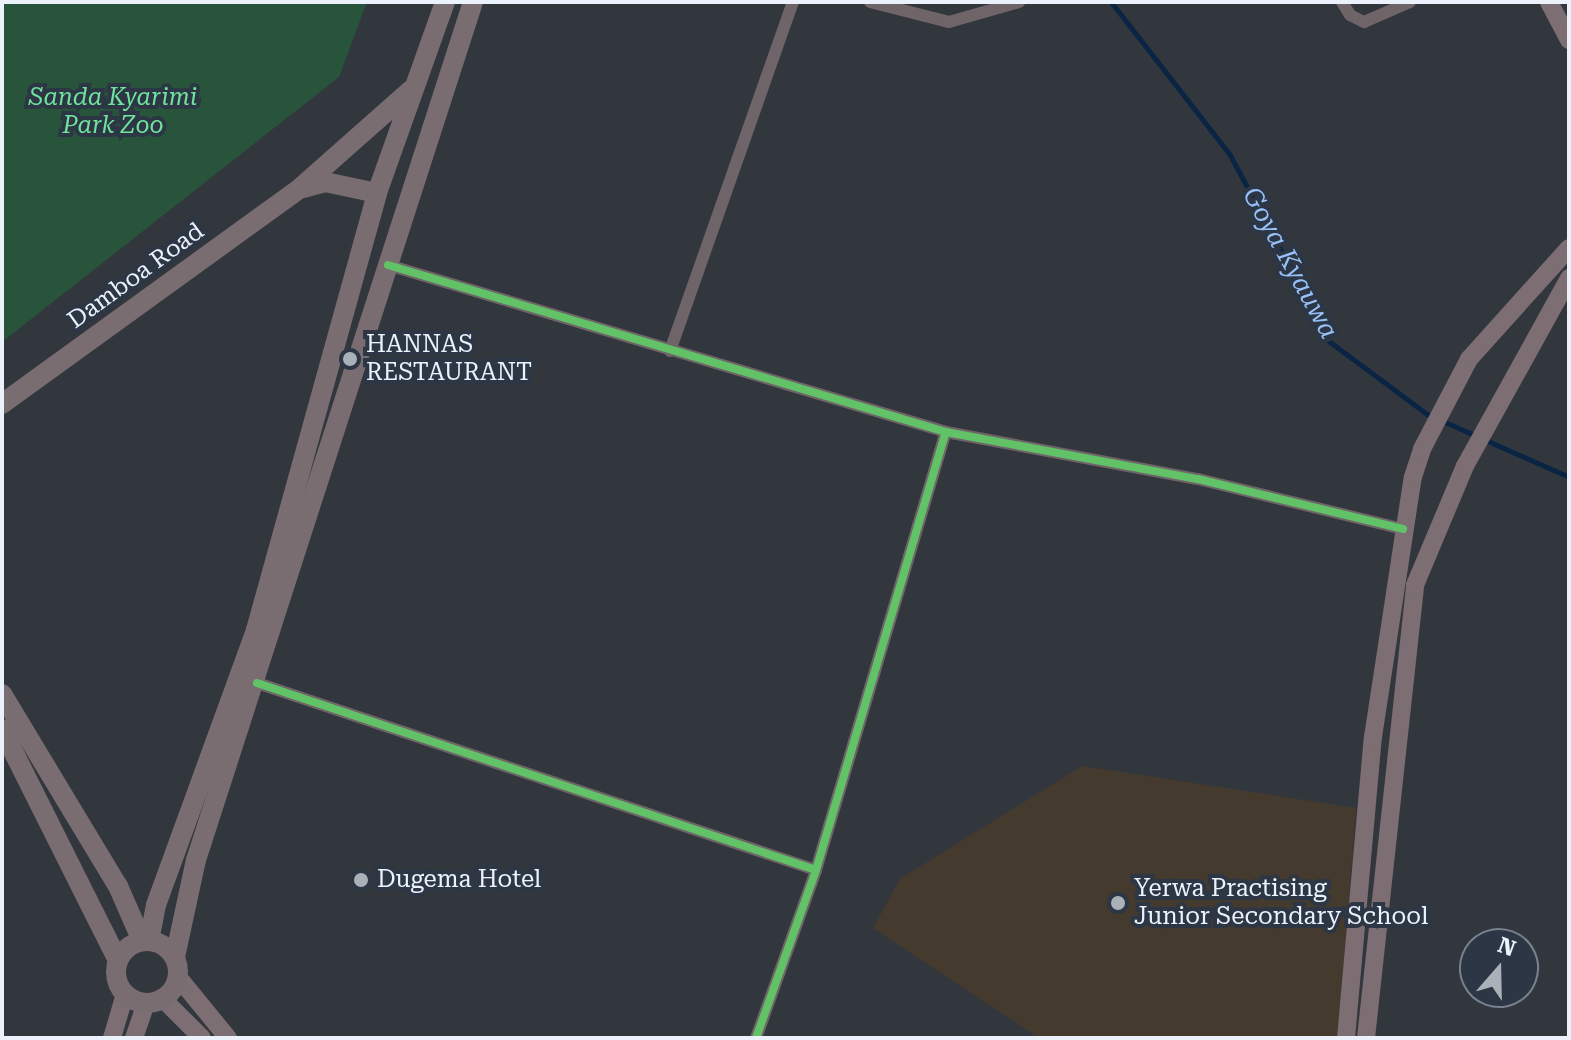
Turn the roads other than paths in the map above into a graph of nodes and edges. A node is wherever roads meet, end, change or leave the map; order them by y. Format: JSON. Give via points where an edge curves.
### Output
{"nodes":[{"id":1,"x":445,"y":2,"type":"edge"},
{"id":2,"x":473,"y":2,"type":"edge"},
{"id":3,"x":793,"y":2,"type":"edge"},
{"id":4,"x":870,"y":2,"type":"edge"},
{"id":5,"x":1019,"y":2,"type":"edge"},
{"id":6,"x":1342,"y":2,"type":"edge"},
{"id":7,"x":1410,"y":2,"type":"edge"},
{"id":8,"x":1549,"y":2,"type":"edge"},
{"id":9,"x":1569,"y":40,"type":"edge"},
{"id":10,"x":412,"y":89,"type":"junction"},
{"id":11,"x":299,"y":189,"type":"junction"},
{"id":12,"x":377,"y":193,"type":"junction"},
{"id":13,"x":1569,"y":248,"type":"edge"},
{"id":14,"x":388,"y":265,"type":"junction"},
{"id":15,"x":1569,"y":278,"type":"edge"},
{"id":16,"x":670,"y":351,"type":"junction"},
{"id":17,"x":2,"y":404,"type":"edge"},
{"id":18,"x":946,"y":432,"type":"junction"},
{"id":19,"x":1403,"y":529,"type":"junction"},
{"id":20,"x":257,"y":683,"type":"junction"},
{"id":21,"x":2,"y":694,"type":"edge"},
{"id":22,"x":2,"y":729,"type":"edge"},
{"id":23,"x":816,"y":870,"type":"junction"},
{"id":24,"x":164,"y":882,"type":"junction"},
{"id":25,"x":118,"y":886,"type":"junction"},
{"id":26,"x":146,"y":941,"type":"junction"},
{"id":27,"x":118,"y":961,"type":"junction"},
{"id":28,"x":177,"y":967,"type":"junction"},
{"id":29,"x":125,"y":994,"type":"junction"},
{"id":30,"x":155,"y":1001,"type":"junction"},
{"id":31,"x":112,"y":1038,"type":"edge"},
{"id":32,"x":134,"y":1038,"type":"edge"},
{"id":33,"x":202,"y":1038,"type":"edge"},
{"id":34,"x":228,"y":1038,"type":"edge"},
{"id":35,"x":756,"y":1038,"type":"edge"},
{"id":36,"x":1346,"y":1038,"type":"edge"},
{"id":37,"x":1366,"y":1038,"type":"edge"}],
"edges":[{"from":1,"to":10,"type":"main road"},
{"from":2,"to":14,"type":"main road"},
{"from":3,"to":16,"type":"street"},
{"from":4,"to":5,"type":"street","via":[[949,22]]},
{"from":6,"to":7,"type":"street","via":[[1350,15],[1364,22]]},
{"from":8,"to":9,"type":"main road"},
{"from":10,"to":11,"type":"main road","name":"Damboa Road"},
{"from":10,"to":12,"type":"main road"},
{"from":11,"to":12,"type":"main road","name":"Damboa Road","via":[[325,182]]},
{"from":11,"to":17,"type":"main road","name":"Damboa Road"},
{"from":12,"to":24,"type":"main road","via":[[256,630]]},
{"from":13,"to":19,"type":"main road","via":[[1469,359],[1422,449]]},
{"from":14,"to":16,"type":"street"},
{"from":14,"to":20,"type":"main road"},
{"from":15,"to":37,"type":"main road","via":[[1465,466],[1415,585]]},
{"from":16,"to":18,"type":"street"},
{"from":18,"to":19,"type":"street","via":[[1198,479]]},
{"from":18,"to":23,"type":"street"},
{"from":19,"to":36,"type":"main road","via":[[1361,841]]},
{"from":20,"to":23,"type":"street"},
{"from":20,"to":28,"type":"main road","via":[[196,860]]},
{"from":21,"to":25,"type":"main road"},
{"from":22,"to":27,"type":"main road"},
{"from":23,"to":35,"type":"street"},
{"from":24,"to":25,"type":"main road","via":[[151,893],[135,894]]},
{"from":24,"to":26,"type":"main road"},
{"from":25,"to":26,"type":"main road"},
{"from":26,"to":27,"type":"main road"},
{"from":26,"to":28,"type":"main road"},
{"from":27,"to":29,"type":"main road","via":[[118,982]]},
{"from":28,"to":30,"type":"main road"},
{"from":28,"to":34,"type":"main road"},
{"from":29,"to":30,"type":"main road"},
{"from":29,"to":31,"type":"main road"},
{"from":30,"to":32,"type":"main road"},
{"from":30,"to":33,"type":"main road"}]}
